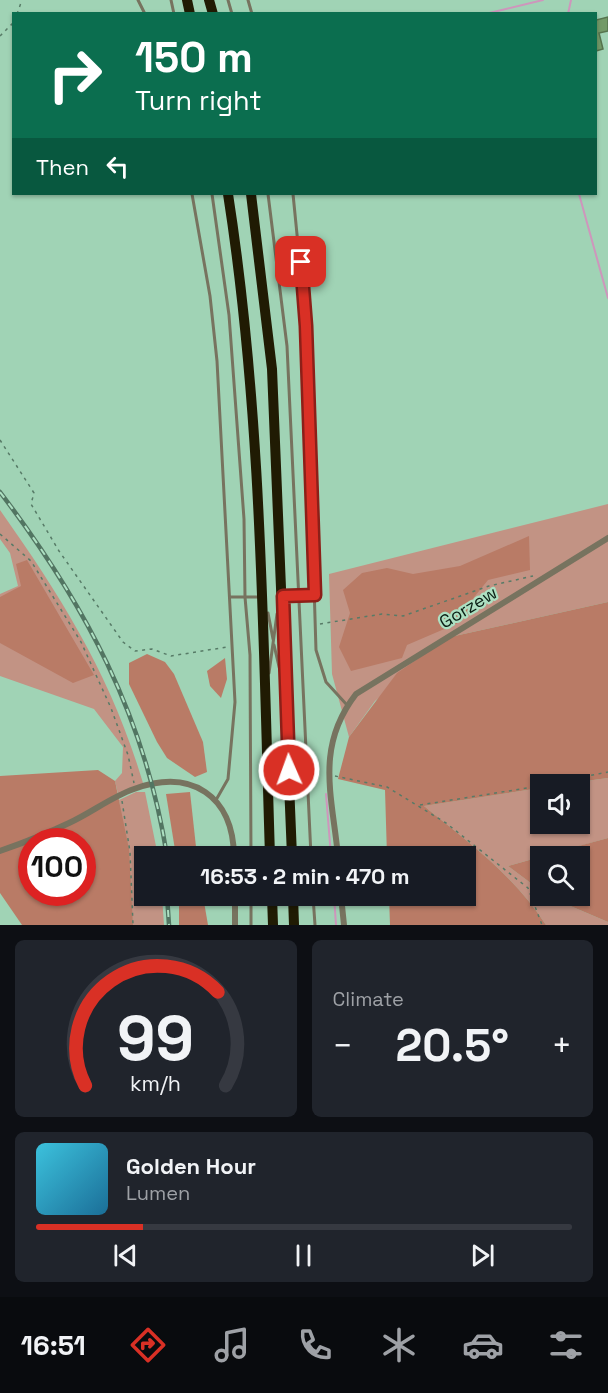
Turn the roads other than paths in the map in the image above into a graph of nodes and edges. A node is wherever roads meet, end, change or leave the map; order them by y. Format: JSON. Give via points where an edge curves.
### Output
{"nodes":[{"id":1,"x":192,"y":195,"type":"edge"},
{"id":2,"x":212,"y":195,"type":"edge"},
{"id":3,"x":228,"y":195,"type":"edge"},
{"id":4,"x":251,"y":195,"type":"edge"},
{"id":5,"x":268,"y":195,"type":"edge"},
{"id":6,"x":292,"y":195,"type":"edge"},
{"id":7,"x":608,"y":538,"type":"edge"},
{"id":8,"x":282,"y":577,"type":"junction"},
{"id":9,"x":260,"y":579,"type":"junction"},
{"id":10,"x":299,"y":595,"type":"junction"},
{"id":11,"x":315,"y":595,"type":"junction"},
{"id":12,"x":283,"y":596,"type":"junction"},
{"id":13,"x":230,"y":597,"type":"junction"},
{"id":14,"x":245,"y":597,"type":"junction"},
{"id":15,"x":261,"y":597,"type":"junction"},
{"id":16,"x":273,"y":641,"type":"junction"},
{"id":17,"x":286,"y":704,"type":"junction"},
{"id":18,"x":265,"y":705,"type":"junction"},
{"id":19,"x":347,"y":705,"type":"junction"},
{"id":20,"x":216,"y":800,"type":"junction"},
{"id":21,"x":233,"y":846,"type":"edge"},
{"id":22,"x":251,"y":846,"type":"edge"},
{"id":23,"x":270,"y":846,"type":"edge"},
{"id":24,"x":292,"y":846,"type":"edge"},
{"id":25,"x":311,"y":846,"type":"edge"},
{"id":26,"x":337,"y":846,"type":"edge"},
{"id":27,"x":0,"y":851,"type":"edge"},
{"id":28,"x":235,"y":906,"type":"edge"},
{"id":29,"x":251,"y":906,"type":"edge"},
{"id":30,"x":272,"y":906,"type":"edge"},
{"id":31,"x":293,"y":906,"type":"edge"},
{"id":32,"x":314,"y":906,"type":"edge"},
{"id":33,"x":342,"y":906,"type":"edge"},
{"id":34,"x":235,"y":925,"type":"edge"},
{"id":35,"x":252,"y":925,"type":"edge"},
{"id":36,"x":273,"y":925,"type":"edge"},
{"id":37,"x":294,"y":925,"type":"edge"},
{"id":38,"x":315,"y":925,"type":"edge"},
{"id":39,"x":344,"y":925,"type":"edge"}],
"edges":[{"from":1,"to":13,"type":"lane","via":[[217,361]]},
{"from":2,"to":14,"type":"lane","via":[[235,380]]},
{"from":3,"to":9,"type":"highway","via":[[249,366]]},
{"from":4,"to":8,"type":"highway","via":[[272,369]]},
{"from":5,"to":10,"type":"lane","via":[[287,346]]},
{"from":6,"to":11,"type":"lane","via":[[306,326]]},
{"from":7,"to":19,"type":"street","name":"Gorzew","via":[[362,688]]},
{"from":8,"to":12,"type":"highway"},
{"from":8,"to":16,"type":"lane"},
{"from":9,"to":15,"type":"highway"},
{"from":9,"to":16,"type":"lane"},
{"from":10,"to":11,"type":"lane"},
{"from":10,"to":12,"type":"lane"},
{"from":10,"to":25,"type":"lane"},
{"from":11,"to":19,"type":"lane","via":[[316,650],[322,674]]},
{"from":12,"to":17,"type":"highway"},
{"from":13,"to":14,"type":"lane"},
{"from":13,"to":20,"type":"lane","via":[[233,735],[228,779]]},
{"from":14,"to":15,"type":"lane"},
{"from":14,"to":22,"type":"lane","via":[[250,655]]},
{"from":15,"to":18,"type":"highway"},
{"from":16,"to":17,"type":"lane"},
{"from":16,"to":18,"type":"lane"},
{"from":17,"to":24,"type":"highway"},
{"from":18,"to":23,"type":"highway"},
{"from":19,"to":26,"type":"street","name":"Gorzew","via":[[329,747]]},
{"from":20,"to":21,"type":"street","via":[[231,824]]},
{"from":20,"to":27,"type":"street","via":[[193,786],[172,783],[135,788],[69,823]]},
{"from":28,"to":34,"type":"street"},
{"from":29,"to":35,"type":"lane"},
{"from":30,"to":36,"type":"highway"},
{"from":31,"to":37,"type":"highway"},
{"from":32,"to":38,"type":"lane"},
{"from":33,"to":39,"type":"street"}]}
